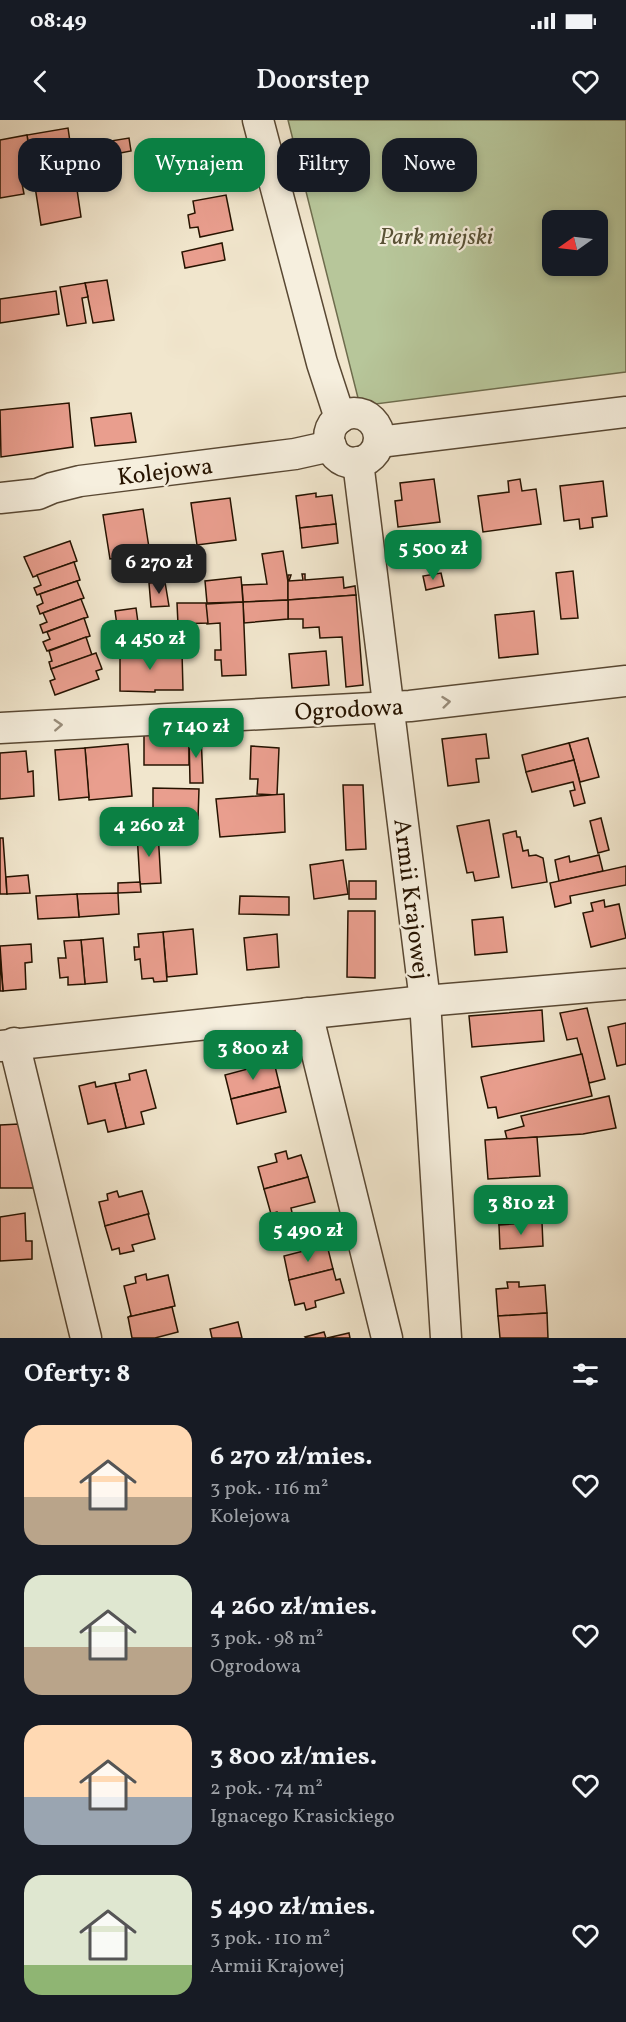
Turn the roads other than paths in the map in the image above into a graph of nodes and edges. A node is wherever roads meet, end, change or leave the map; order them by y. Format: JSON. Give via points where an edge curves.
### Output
{"nodes":[{"id":1,"x":258,"y":120,"type":"edge"},
{"id":2,"x":626,"y":412,"type":"edge"},
{"id":3,"x":340,"y":418,"type":"junction"},
{"id":4,"x":331,"y":446,"type":"junction"},
{"id":5,"x":368,"y":452,"type":"junction"},
{"id":6,"x":38,"y":494,"type":"junction"},
{"id":7,"x":0,"y":498,"type":"edge"},
{"id":8,"x":0,"y":515,"type":"edge"},
{"id":9,"x":626,"y":681,"type":"edge"},
{"id":10,"x":387,"y":707,"type":"junction"},
{"id":11,"x":0,"y":728,"type":"edge"},
{"id":12,"x":626,"y":984,"type":"edge"},
{"id":13,"x":425,"y":1001,"type":"junction"},
{"id":14,"x":307,"y":1013,"type":"junction"},
{"id":15,"x":7,"y":1045,"type":"edge"},
{"id":16,"x":86,"y":1338,"type":"edge"},
{"id":17,"x":387,"y":1338,"type":"edge"},
{"id":18,"x":446,"y":1338,"type":"edge"}],
"edges":[{"from":1,"to":3,"type":"street"},
{"from":2,"to":5,"type":"street"},
{"from":3,"to":4,"type":"street","via":[[331,430]]},
{"from":3,"to":5,"type":"street","via":[[347,414],[364,415],[376,426]]},
{"from":4,"to":5,"type":"street","via":[[342,459]]},
{"from":4,"to":6,"type":"street","name":"Kolejowa","via":[[80,481]]},
{"from":5,"to":10,"type":"street","name":"Armii Krajowej"},
{"from":6,"to":7,"type":"street","name":"Kolejowa"},
{"from":6,"to":8,"type":"street"},
{"from":10,"to":9,"type":"street","name":"Ogrodowa","one_way":true},
{"from":11,"to":10,"type":"street","name":"Ogrodowa","one_way":true},
{"from":10,"to":13,"type":"street","name":"Armii Krajowej"},
{"from":12,"to":13,"type":"street"},
{"from":13,"to":14,"type":"street"},
{"from":13,"to":18,"type":"street","name":"Armii Krajowej"},
{"from":14,"to":15,"type":"street"},
{"from":14,"to":17,"type":"street"},
{"from":15,"to":16,"type":"street"}]}
